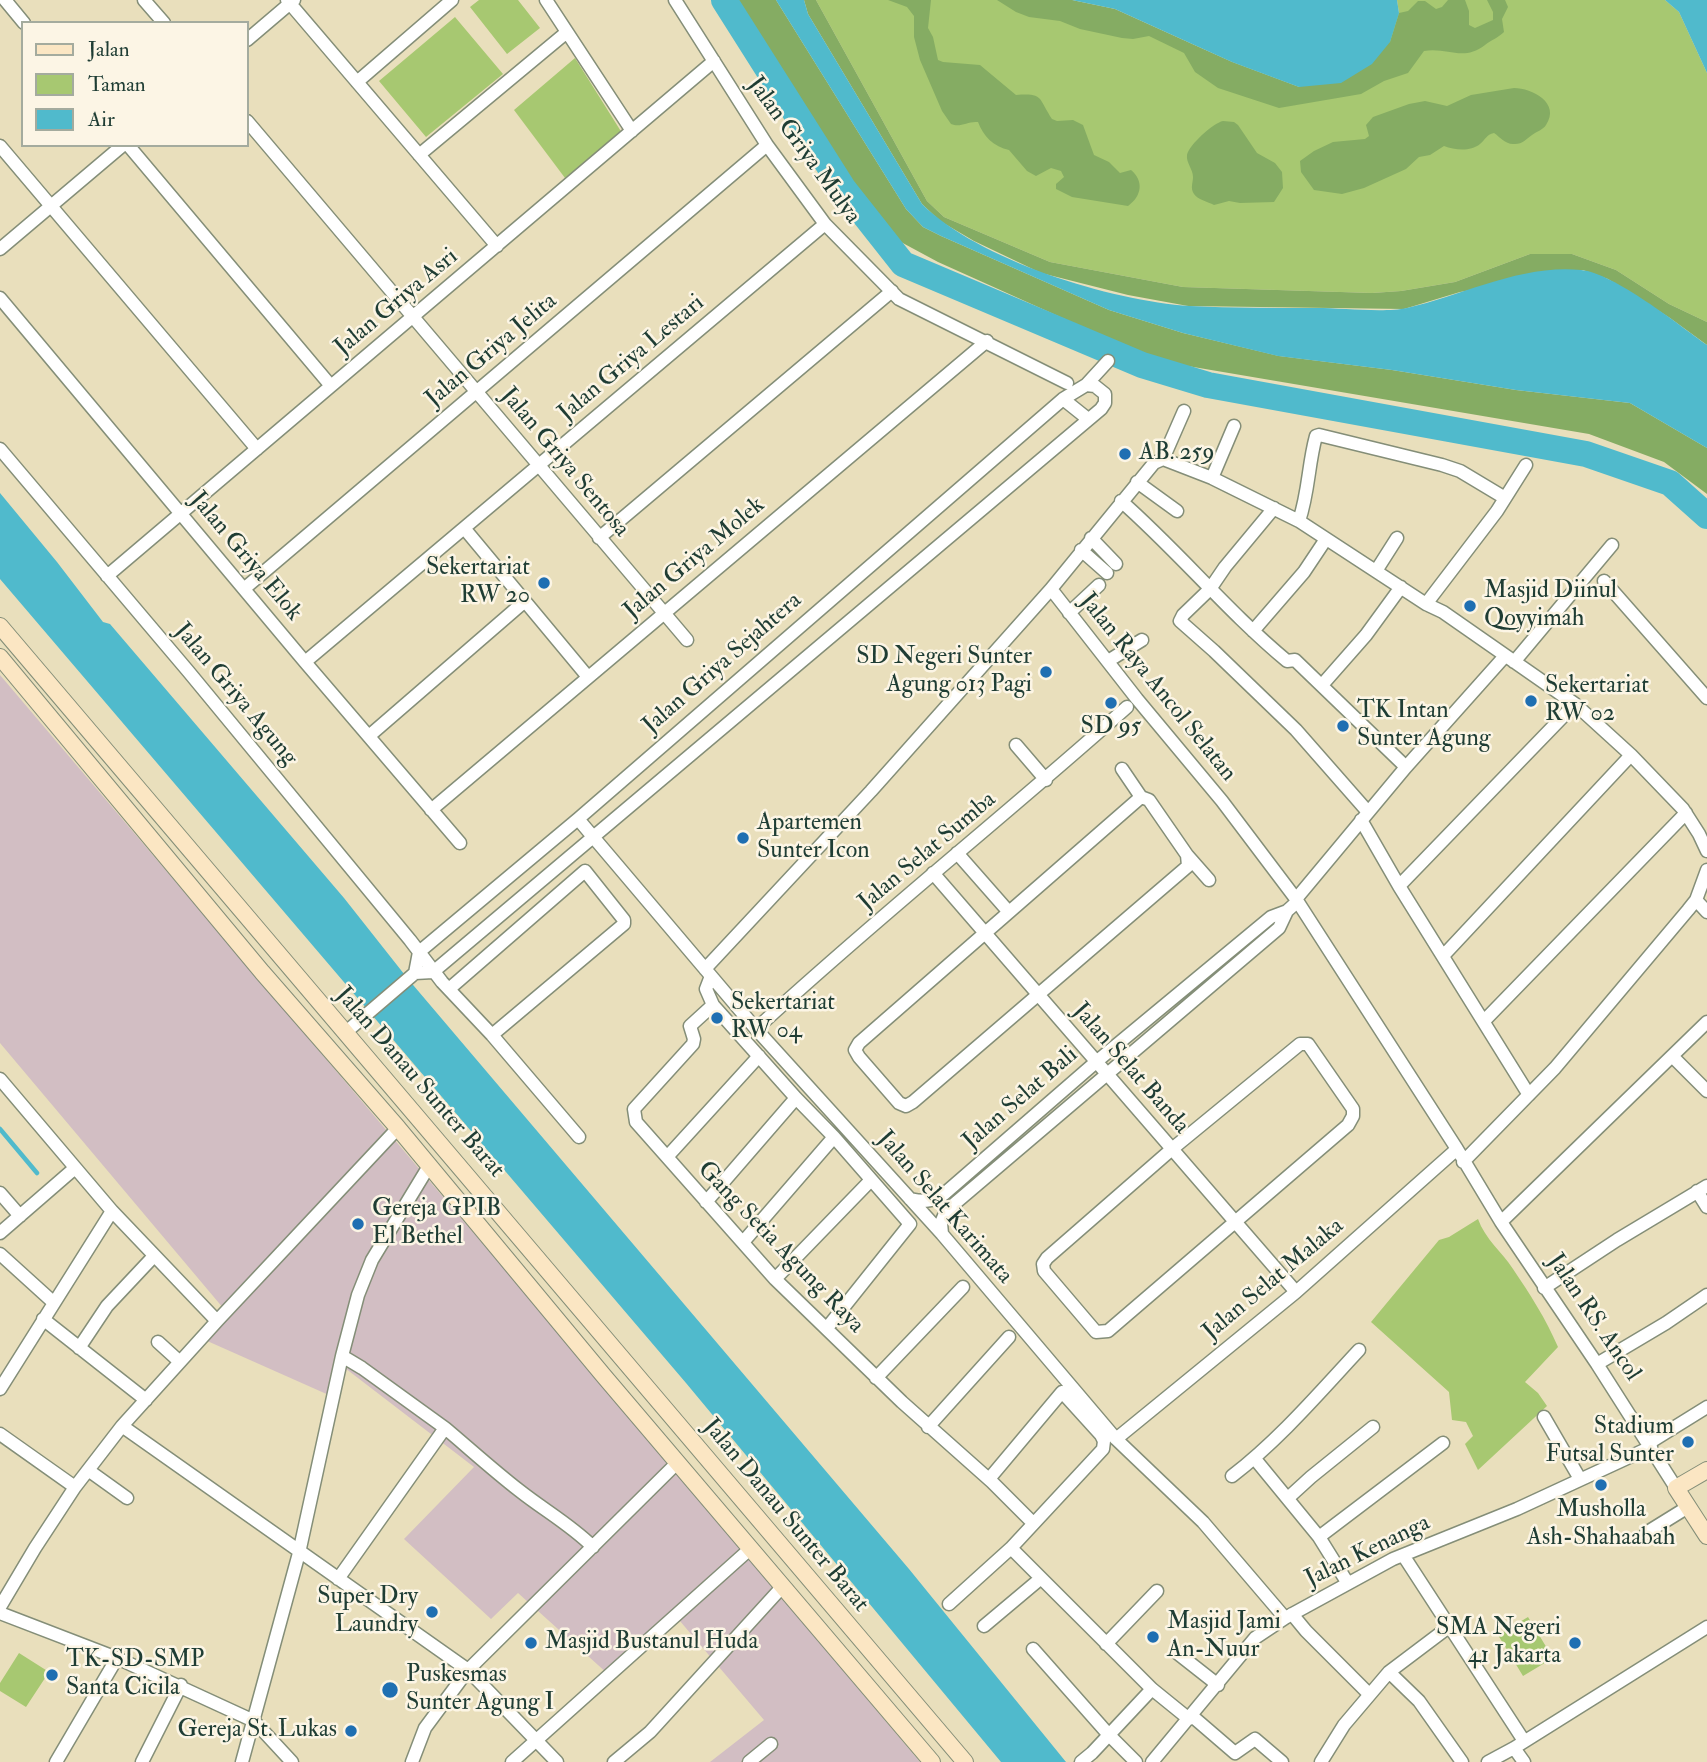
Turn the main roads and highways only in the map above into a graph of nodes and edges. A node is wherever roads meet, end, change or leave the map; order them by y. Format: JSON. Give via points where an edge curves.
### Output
{"nodes":[{"id":1,"x":0,"y":626,"type":"edge"},
{"id":2,"x":0,"y":657,"type":"edge"},
{"id":3,"x":119,"y":769,"type":"junction"},
{"id":4,"x":104,"y":782,"type":"junction"},
{"id":5,"x":622,"y":1359,"type":"junction"},
{"id":6,"x":603,"y":1375,"type":"junction"},
{"id":7,"x":1707,"y":1470,"type":"edge"},
{"id":8,"x":1707,"y":1536,"type":"edge"},
{"id":9,"x":932,"y":1762,"type":"edge"},
{"id":10,"x":964,"y":1762,"type":"edge"}],
"edges":[{"from":1,"to":3,"type":"main road","name":"Jalan Danau Sunter Barat"},
{"from":2,"to":4,"type":"main road","name":"Jalan Danau Sunter Barat"},
{"from":3,"to":4,"type":"main road"},
{"from":3,"to":5,"type":"main road","name":"Jalan Danau Sunter Barat"},
{"from":4,"to":6,"type":"main road","name":"Jalan Danau Sunter Barat"},
{"from":5,"to":6,"type":"main road"},
{"from":5,"to":10,"type":"main road","name":"Jalan Danau Sunter Barat"},
{"from":6,"to":9,"type":"main road","name":"Jalan Danau Sunter Barat"},
{"from":7,"to":8,"type":"main road","name":"Jalan RS. Ancol","via":[[1676,1488]]}]}
